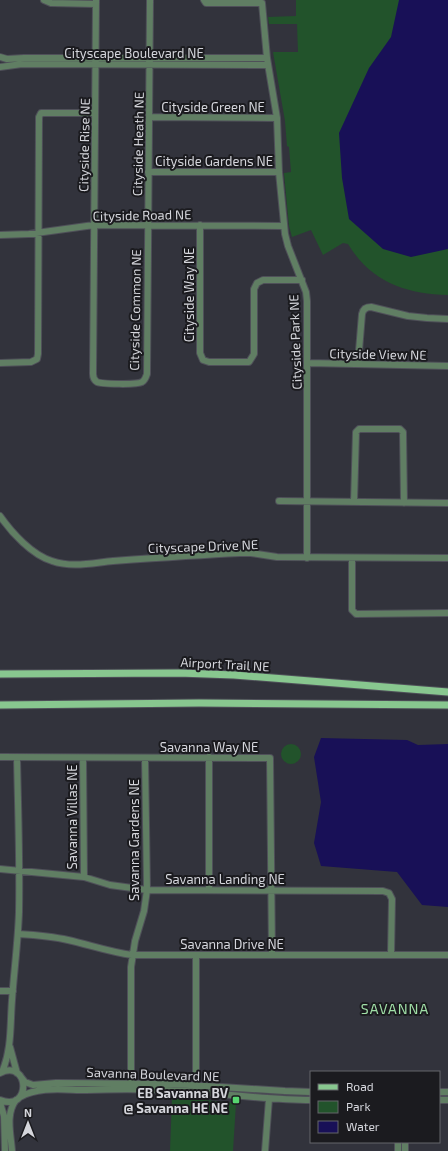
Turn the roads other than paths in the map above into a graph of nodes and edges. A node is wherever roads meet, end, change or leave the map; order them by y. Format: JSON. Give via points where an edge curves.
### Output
{"nodes":[{"id":1,"x":44,"y":0,"type":"edge"},
{"id":2,"x":150,"y":0,"type":"edge"},
{"id":3,"x":204,"y":0,"type":"edge"},
{"id":4,"x":96,"y":2,"type":"edge"},
{"id":5,"x":262,"y":2,"type":"edge"},
{"id":6,"x":0,"y":57,"type":"edge"},
{"id":7,"x":96,"y":57,"type":"junction"},
{"id":8,"x":150,"y":57,"type":"junction"},
{"id":9,"x":267,"y":58,"type":"junction"},
{"id":10,"x":96,"y":64,"type":"junction"},
{"id":11,"x":150,"y":64,"type":"junction"},
{"id":12,"x":268,"y":65,"type":"junction"},
{"id":13,"x":0,"y":67,"type":"edge"},
{"id":14,"x":95,"y":113,"type":"junction"},
{"id":15,"x":149,"y":118,"type":"junction"},
{"id":16,"x":277,"y":118,"type":"junction"},
{"id":17,"x":148,"y":172,"type":"junction"},
{"id":18,"x":280,"y":172,"type":"junction"},
{"id":19,"x":94,"y":225,"type":"junction"},
{"id":20,"x":147,"y":225,"type":"junction"},
{"id":21,"x":200,"y":225,"type":"junction"},
{"id":22,"x":284,"y":226,"type":"junction"},
{"id":23,"x":39,"y":233,"type":"junction"},
{"id":24,"x":0,"y":235,"type":"edge"},
{"id":25,"x":302,"y":280,"type":"junction"},
{"id":26,"x":448,"y":319,"type":"edge"},
{"id":27,"x":0,"y":363,"type":"edge"},
{"id":28,"x":308,"y":363,"type":"junction"},
{"id":29,"x":358,"y":363,"type":"junction"},
{"id":30,"x":448,"y":366,"type":"edge"},
{"id":31,"x":279,"y":501,"type":"dead end"},
{"id":32,"x":307,"y":502,"type":"junction"},
{"id":33,"x":354,"y":502,"type":"junction"},
{"id":34,"x":404,"y":503,"type":"junction"},
{"id":35,"x":448,"y":503,"type":"edge"},
{"id":36,"x":0,"y":516,"type":"edge"},
{"id":37,"x":307,"y":558,"type":"junction"},
{"id":38,"x":352,"y":558,"type":"junction"},
{"id":39,"x":448,"y":558,"type":"edge"},
{"id":40,"x":448,"y":613,"type":"edge"},
{"id":41,"x":0,"y":674,"type":"edge"},
{"id":42,"x":448,"y":692,"type":"edge"},
{"id":43,"x":0,"y":705,"type":"edge"},
{"id":44,"x":448,"y":705,"type":"edge"},
{"id":45,"x":0,"y":757,"type":"edge"},
{"id":46,"x":209,"y":757,"type":"junction"},
{"id":47,"x":17,"y":758,"type":"junction"},
{"id":48,"x":83,"y":758,"type":"junction"},
{"id":49,"x":145,"y":758,"type":"junction"},
{"id":50,"x":0,"y":869,"type":"edge"},
{"id":51,"x":19,"y":870,"type":"junction"},
{"id":52,"x":84,"y":877,"type":"junction"},
{"id":53,"x":146,"y":890,"type":"junction"},
{"id":54,"x":209,"y":890,"type":"junction"},
{"id":55,"x":271,"y":890,"type":"junction"},
{"id":56,"x":18,"y":934,"type":"junction"},
{"id":57,"x":132,"y":955,"type":"junction"},
{"id":58,"x":272,"y":955,"type":"junction"},
{"id":59,"x":391,"y":955,"type":"junction"},
{"id":60,"x":448,"y":955,"type":"edge"},
{"id":61,"x":196,"y":956,"type":"junction"},
{"id":62,"x":0,"y":991,"type":"edge"},
{"id":63,"x":13,"y":991,"type":"junction"},
{"id":64,"x":10,"y":1047,"type":"junction"},
{"id":65,"x":1,"y":1072,"type":"edge"},
{"id":66,"x":19,"y":1075,"type":"junction"},
{"id":67,"x":196,"y":1084,"type":"junction"},
{"id":68,"x":131,"y":1086,"type":"junction"},
{"id":69,"x":196,"y":1092,"type":"junction"},
{"id":70,"x":310,"y":1092,"type":"edge"},
{"id":71,"x":269,"y":1098,"type":"junction"},
{"id":72,"x":18,"y":1099,"type":"junction"},
{"id":73,"x":0,"y":1100,"type":"edge"},
{"id":74,"x":310,"y":1100,"type":"edge"},
{"id":75,"x":0,"y":1103,"type":"edge"},
{"id":76,"x":5,"y":1151,"type":"edge"},
{"id":77,"x":12,"y":1151,"type":"edge"},
{"id":78,"x":265,"y":1151,"type":"edge"}],
"edges":[{"from":1,"to":4,"type":"street","via":[[51,3]]},
{"from":2,"to":8,"type":"street","name":"Cityside Heath NE"},
{"from":3,"to":5,"type":"street","via":[[206,3]]},
{"from":4,"to":7,"type":"street","name":"Cityside Rise NE"},
{"from":5,"to":9,"type":"street","name":"Cityside Park NE"},
{"from":6,"to":7,"type":"street","name":"Cityscape Boulevard NE"},
{"from":7,"to":8,"type":"street","name":"Cityscape Boulevard NE"},
{"from":7,"to":10,"type":"street","name":"Cityside Rise NE"},
{"from":8,"to":9,"type":"street","name":"Cityscape Boulevard NE"},
{"from":8,"to":11,"type":"street","name":"Cityside Heath NE"},
{"from":9,"to":12,"type":"street","name":"Cityside Park NE"},
{"from":10,"to":11,"type":"street","name":"Cityscape Boulevard NE"},
{"from":10,"to":13,"type":"street","name":"Cityscape Boulevard NE","via":[[22,64]]},
{"from":10,"to":14,"type":"street","name":"Cityside Rise NE"},
{"from":11,"to":12,"type":"street","name":"Cityscape Boulevard NE"},
{"from":11,"to":15,"type":"street","name":"Cityside Heath NE"},
{"from":12,"to":16,"type":"street","name":"Cityside Park NE"},
{"from":14,"to":19,"type":"street","name":"Cityside Rise NE"},
{"from":14,"to":23,"type":"street","via":[[41,113],[39,117]]},
{"from":15,"to":16,"type":"street","name":"Cityside Green NE"},
{"from":15,"to":17,"type":"street","name":"Cityside Heath NE"},
{"from":16,"to":18,"type":"street","name":"Cityside Park NE"},
{"from":17,"to":18,"type":"street","name":"Cityside Gardens NE"},
{"from":17,"to":20,"type":"street","name":"Cityside Heath NE"},
{"from":18,"to":22,"type":"street","name":"Cityside Park NE"},
{"from":19,"to":20,"type":"street","name":"Cityside Road NE"},
{"from":19,"to":20,"type":"street","name":"Cityside Common NE","via":[[93,377],[99,383],[138,384],[147,374]]},
{"from":19,"to":23,"type":"street","name":"Cityside Road NE"},
{"from":20,"to":21,"type":"street","name":"Cityside Road NE"},
{"from":21,"to":22,"type":"street","name":"Cityside Road NE"},
{"from":21,"to":25,"type":"street","name":"Cityside Way NE","via":[[200,352],[204,360],[248,362],[254,354],[254,289],[257,283],[263,280]]},
{"from":22,"to":25,"type":"street","name":"Cityside Park NE","via":[[288,246]]},
{"from":23,"to":24,"type":"street","name":"Cityside Road NE"},
{"from":23,"to":27,"type":"street","via":[[37,359],[31,362]]},
{"from":25,"to":28,"type":"street","name":"Cityside Park NE","via":[[307,301]]},
{"from":26,"to":29,"type":"street","via":[[420,317],[371,307],[363,309]]},
{"from":28,"to":29,"type":"street","name":"Cityside View NE"},
{"from":28,"to":32,"type":"street","name":"Cityside Park NE"},
{"from":29,"to":30,"type":"street","name":"Cityside View NE"},
{"from":31,"to":32,"type":"street"},
{"from":32,"to":33,"type":"street"},
{"from":32,"to":37,"type":"street","name":"Cityside Park NE"},
{"from":33,"to":34,"type":"street"},
{"from":33,"to":34,"type":"street","via":[[356,432],[359,429],[400,429],[403,432]]},
{"from":34,"to":35,"type":"street"},
{"from":36,"to":37,"type":"street","name":"Cityscape Drive NE","via":[[27,545],[51,561],[63,564],[240,553],[277,558]]},
{"from":37,"to":38,"type":"street","name":"Cityscape Drive NE"},
{"from":38,"to":39,"type":"street","name":"Cityscape Drive NE"},
{"from":38,"to":40,"type":"street","via":[[352,610],[356,614]]},
{"from":41,"to":42,"type":"main road","name":"Airport Trail NE","via":[[234,675]]},
{"from":43,"to":44,"type":"main road"},
{"from":45,"to":47,"type":"street","name":"Savanna Way NE"},
{"from":46,"to":49,"type":"street","name":"Savanna Way NE"},
{"from":46,"to":54,"type":"street"},
{"from":46,"to":55,"type":"street","name":"Savanna Way NE","via":[[270,758]]},
{"from":47,"to":48,"type":"street","name":"Savanna Way NE"},
{"from":47,"to":51,"type":"street"},
{"from":48,"to":49,"type":"street","name":"Savanna Way NE"},
{"from":48,"to":52,"type":"street","name":"Savanna Villas NE"},
{"from":49,"to":53,"type":"street","name":"Savanna Gardens NE"},
{"from":50,"to":51,"type":"street","name":"Savanna Landing NE"},
{"from":51,"to":52,"type":"street","name":"Savanna Landing NE"},
{"from":51,"to":56,"type":"street"},
{"from":52,"to":53,"type":"street","name":"Savanna Landing NE","via":[[110,885]]},
{"from":53,"to":54,"type":"street","name":"Savanna Landing NE"},
{"from":53,"to":57,"type":"street","name":"Savanna Gardens NE","via":[[144,911]]},
{"from":54,"to":55,"type":"street","name":"Savanna Landing NE"},
{"from":55,"to":58,"type":"street","name":"Savanna Way NE"},
{"from":55,"to":59,"type":"street","name":"Savanna Landing NE","via":[[383,890],[389,893],[392,899]]},
{"from":56,"to":57,"type":"street","name":"Savanna Drive NE","via":[[69,940]]},
{"from":56,"to":63,"type":"street"},
{"from":57,"to":61,"type":"street","name":"Savanna Drive NE"},
{"from":57,"to":68,"type":"street","name":"Savanna Gardens NE"},
{"from":58,"to":59,"type":"street","name":"Savanna Drive NE"},
{"from":58,"to":61,"type":"street","name":"Savanna Drive NE"},
{"from":59,"to":60,"type":"street","name":"Savanna Drive NE"},
{"from":61,"to":67,"type":"street"},
{"from":62,"to":63,"type":"street"},
{"from":63,"to":64,"type":"street"},
{"from":64,"to":65,"type":"street"},
{"from":64,"to":66,"type":"street"},
{"from":65,"to":66,"type":"street","via":[[7,1070]]},
{"from":66,"to":68,"type":"street","name":"Savanna Boulevard NE","via":[[25,1082],[33,1085],[56,1083]]},
{"from":66,"to":72,"type":"street","via":[[24,1087]]},
{"from":67,"to":68,"type":"street","name":"Savanna Boulevard NE"},
{"from":67,"to":69,"type":"street"},
{"from":67,"to":70,"type":"street","name":"Savanna Boulevard NE"},
{"from":68,"to":69,"type":"street","name":"Savanna Boulevard NE"},
{"from":68,"to":72,"type":"street","name":"Savanna Boulevard NE","via":[[44,1090],[29,1092]]},
{"from":69,"to":71,"type":"street","name":"Savanna Boulevard NE"},
{"from":71,"to":74,"type":"street","name":"Savanna Boulevard NE"},
{"from":71,"to":78,"type":"street"},
{"from":72,"to":73,"type":"street","name":"Savanna Boulevard NE","via":[[6,1102]]},
{"from":72,"to":77,"type":"street","via":[[11,1106],[10,1112]]},
{"from":75,"to":76,"type":"street","via":[[4,1116]]}]}
